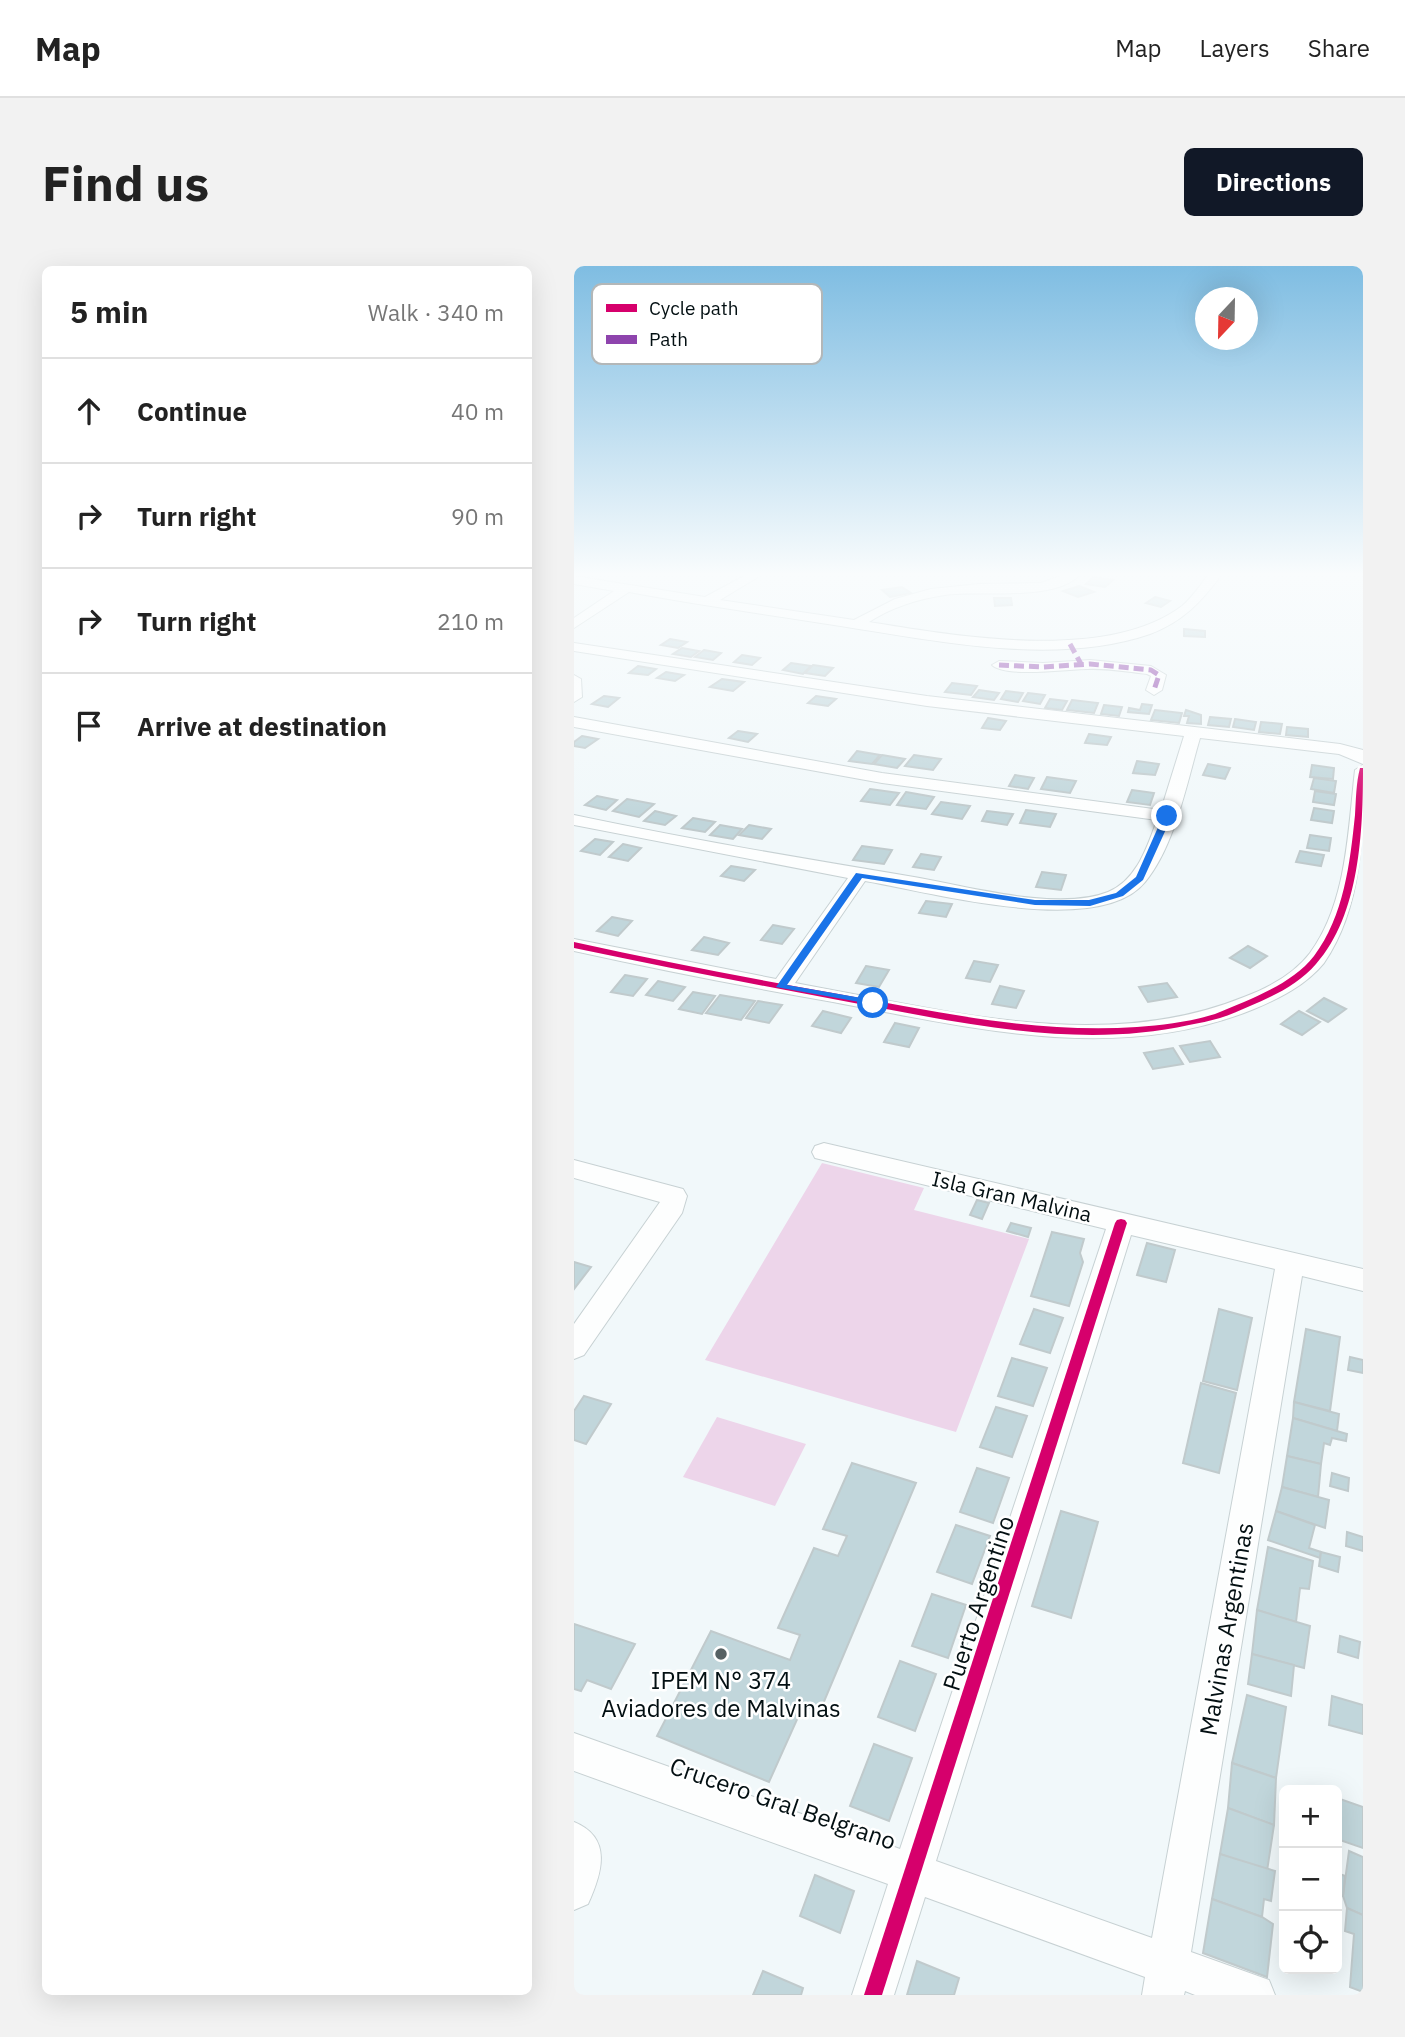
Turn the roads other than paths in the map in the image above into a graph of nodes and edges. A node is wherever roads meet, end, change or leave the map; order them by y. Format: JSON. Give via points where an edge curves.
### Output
{"nodes":[{"id":1,"x":623,"y":655,"type":"edge"},
{"id":2,"x":1078,"y":655,"type":"edge"},
{"id":3,"x":1081,"y":664,"type":"junction"},
{"id":4,"x":999,"y":665,"type":"dead end"},
{"id":5,"x":574,"y":678,"type":"edge"},
{"id":6,"x":1154,"y":690,"type":"dead end"},
{"id":7,"x":574,"y":697,"type":"edge"},
{"id":8,"x":574,"y":722,"type":"edge"},
{"id":9,"x":1193,"y":734,"type":"junction"},
{"id":10,"x":1363,"y":759,"type":"edge"},
{"id":11,"x":1363,"y":770,"type":"edge"},
{"id":12,"x":1167,"y":816,"type":"junction"},
{"id":13,"x":574,"y":820,"type":"edge"},
{"id":14,"x":860,"y":875,"type":"junction"},
{"id":15,"x":574,"y":945,"type":"edge"},
{"id":16,"x":781,"y":987,"type":"junction"},
{"id":17,"x":824,"y":1152,"type":"dead end"},
{"id":18,"x":574,"y":1169,"type":"edge"},
{"id":19,"x":1121,"y":1223,"type":"junction"},
{"id":20,"x":1290,"y":1263,"type":"junction"},
{"id":21,"x":1363,"y":1280,"type":"edge"},
{"id":22,"x":574,"y":1348,"type":"edge"},
{"id":23,"x":574,"y":1752,"type":"edge"},
{"id":24,"x":574,"y":1842,"type":"edge"},
{"id":25,"x":914,"y":1872,"type":"junction"},
{"id":26,"x":574,"y":1890,"type":"edge"},
{"id":27,"x":1166,"y":1980,"type":"edge"},
{"id":28,"x":873,"y":1995,"type":"edge"},
{"id":29,"x":1254,"y":1995,"type":"edge"}],
"edges":[{"from":1,"to":9,"type":"street","via":[[882,695]]},
{"from":2,"to":3,"type":"street"},
{"from":3,"to":4,"type":"street"},
{"from":3,"to":6,"type":"street","via":[[1157,672]]},
{"from":5,"to":7,"type":"street"},
{"from":8,"to":12,"type":"street","via":[[882,778]]},
{"from":9,"to":10,"type":"street","via":[[1340,749]]},
{"from":9,"to":12,"type":"street"},
{"from":11,"to":16,"type":"street","via":[[1348,886],[1333,933],[1301,974],[1231,1011],[1160,1027],[1083,1031],[971,1020]]},
{"from":12,"to":14,"type":"street","via":[[1140,878],[1120,894],[1090,903],[1035,902]]},
{"from":13,"to":14,"type":"street"},
{"from":14,"to":16,"type":"street"},
{"from":15,"to":16,"type":"street"},
{"from":17,"to":19,"type":"street","name":"Isla Gran Malvina"},
{"from":18,"to":22,"type":"street","via":[[674,1196],[673,1206]]},
{"from":19,"to":20,"type":"street","name":"Isla Gran Malvina"},
{"from":19,"to":25,"type":"street","name":"Puerto Argentino"},
{"from":20,"to":21,"type":"street","name":"Isla Gran Malvina"},
{"from":20,"to":27,"type":"street","name":"Malvinas Argentinas"},
{"from":23,"to":25,"type":"street","name":"Crucero Gral Belgrano"},
{"from":24,"to":26,"type":"street","via":[[582,1849]]},
{"from":25,"to":27,"type":"street","name":"Crucero Gral Belgrano"},
{"from":25,"to":28,"type":"street","name":"Puerto Argentino"},
{"from":27,"to":29,"type":"street","name":"Crucero Gral Belgrano"}]}
